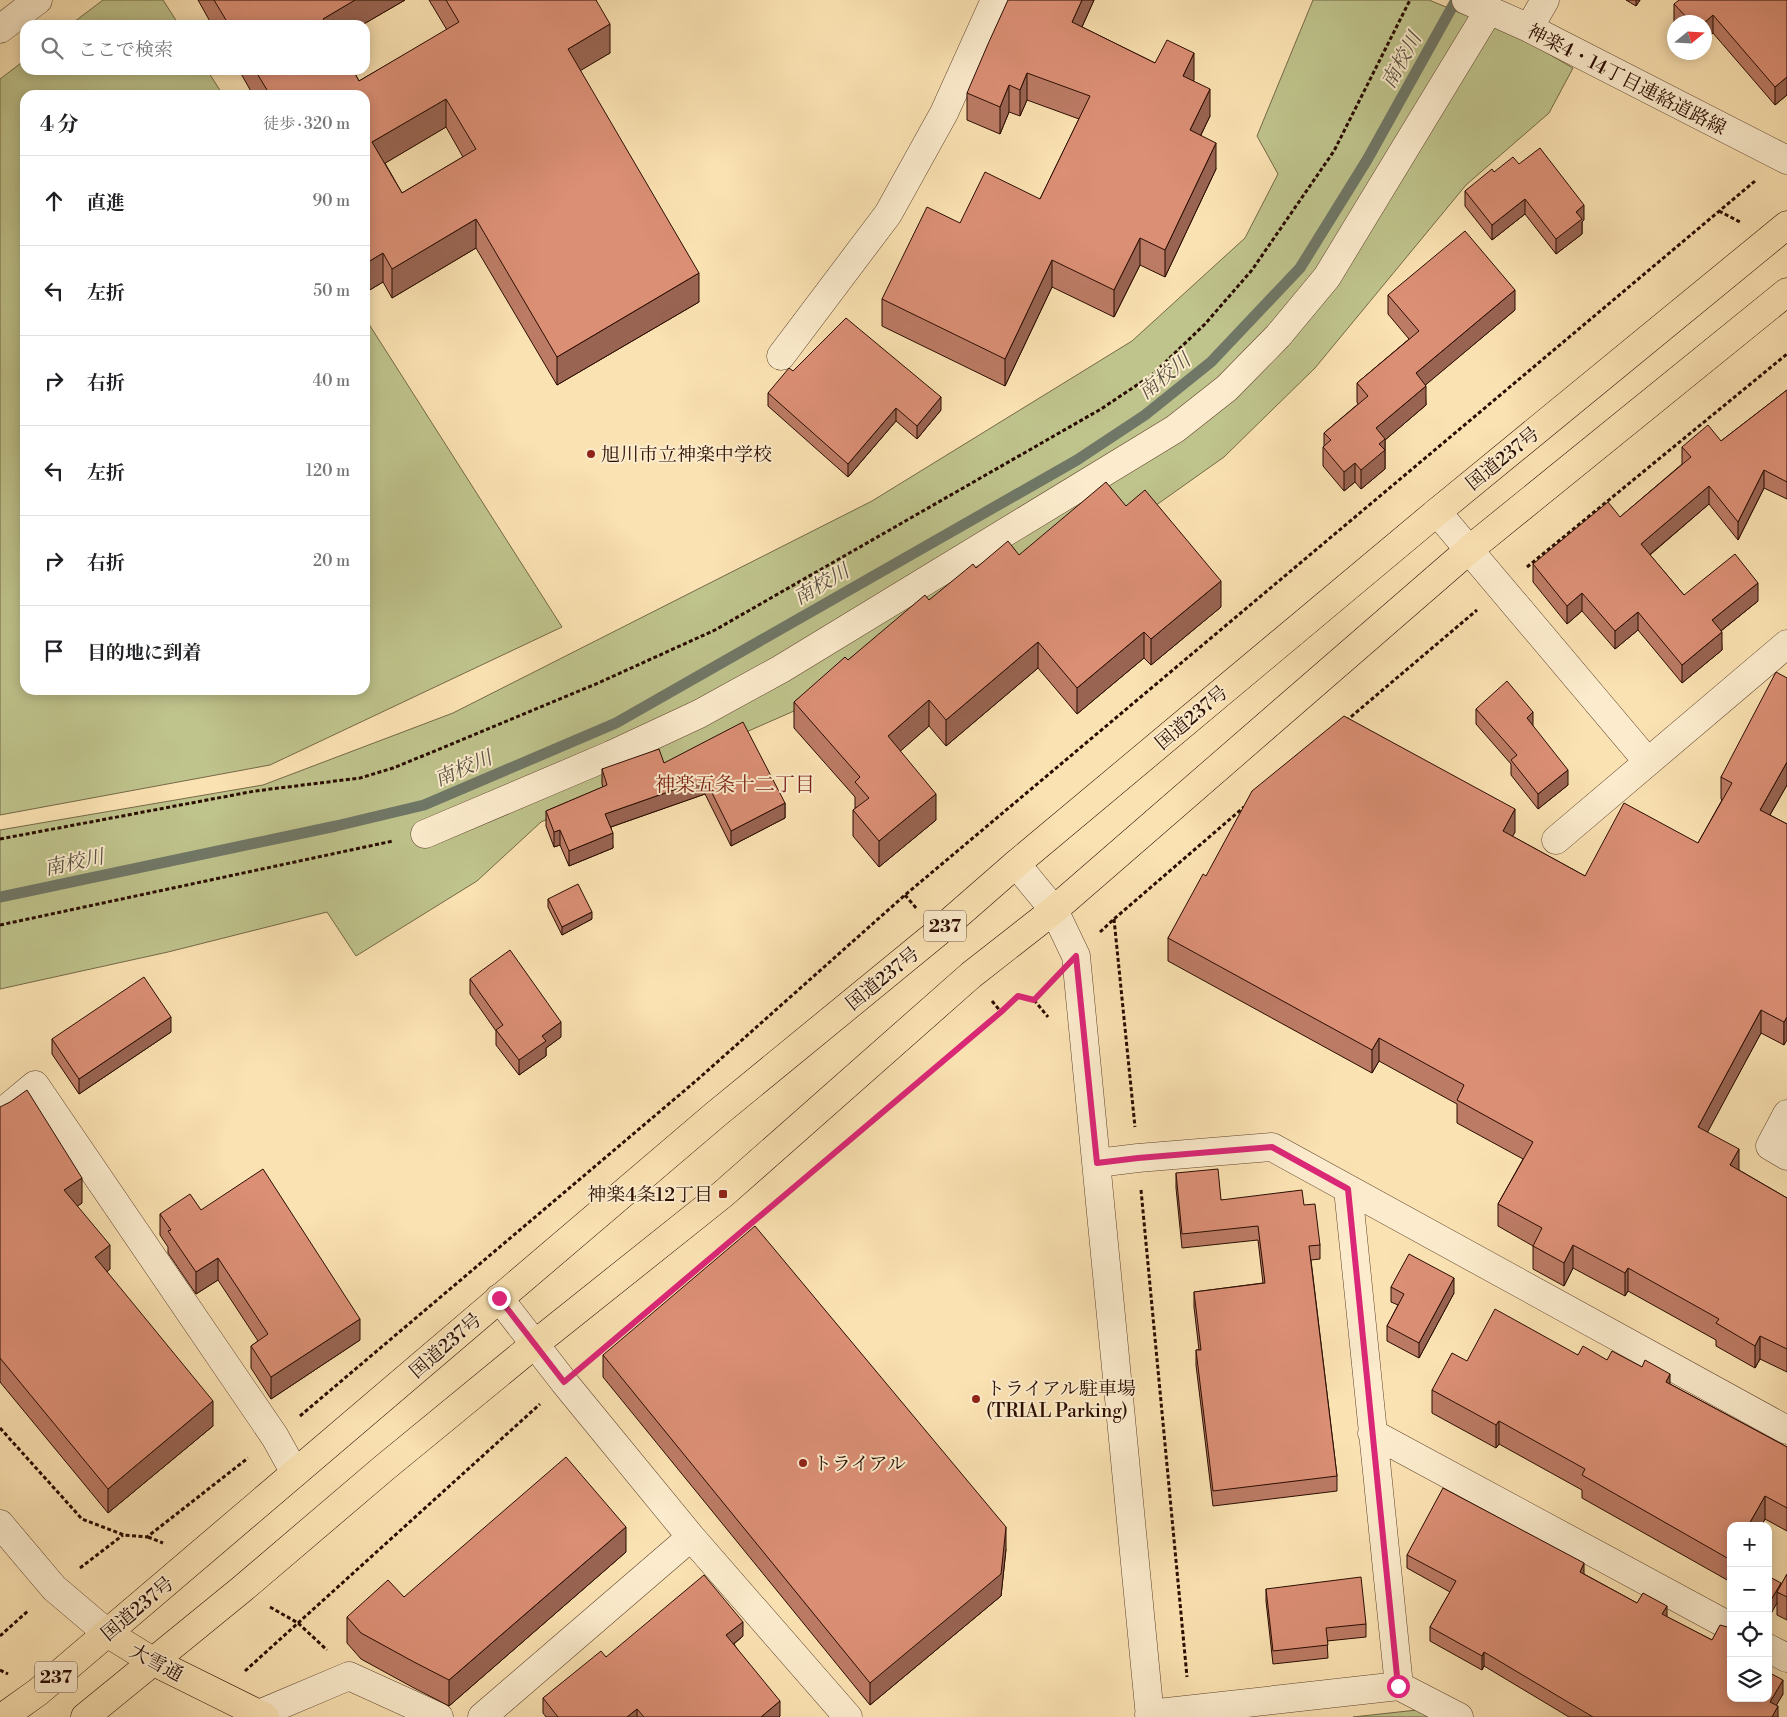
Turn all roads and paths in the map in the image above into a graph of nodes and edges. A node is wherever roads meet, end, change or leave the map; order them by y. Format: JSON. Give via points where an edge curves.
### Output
{"nodes":[{"id":1,"x":38,"y":0,"type":"edge"},
{"id":2,"x":995,"y":0,"type":"edge"},
{"id":3,"x":1410,"y":0,"type":"edge"},
{"id":4,"x":1545,"y":0,"type":"edge"},
{"id":5,"x":1477,"y":5,"type":"edge"},
{"id":6,"x":1530,"y":28,"type":"junction"},
{"id":7,"x":0,"y":29,"type":"edge"},
{"id":8,"x":1784,"y":159,"type":"edge"},
{"id":9,"x":1787,"y":224,"type":"edge"},
{"id":10,"x":1787,"y":292,"type":"edge"},
{"id":11,"x":1787,"y":354,"type":"edge"},
{"id":12,"x":782,"y":356,"type":"dead end"},
{"id":13,"x":1437,"y":512,"type":"junction"},
{"id":14,"x":1470,"y":549,"type":"junction"},
{"id":15,"x":1501,"y":589,"type":"junction"},
{"id":16,"x":1787,"y":644,"type":"edge"},
{"id":17,"x":1341,"y":725,"type":"edge"},
{"id":18,"x":1648,"y":762,"type":"junction"},
{"id":19,"x":1250,"y":802,"type":"edge"},
{"id":20,"x":425,"y":834,"type":"joint"},
{"id":21,"x":0,"y":839,"type":"edge"},
{"id":22,"x":1556,"y":840,"type":"dead end"},
{"id":23,"x":1016,"y":864,"type":"junction"},
{"id":24,"x":1054,"y":910,"type":"junction"},
{"id":25,"x":1114,"y":918,"type":"junction"},
{"id":26,"x":0,"y":925,"type":"edge"},
{"id":27,"x":1076,"y":956,"type":"junction"},
{"id":28,"x":1034,"y":1000,"type":"junction"},
{"id":29,"x":1051,"y":1021,"type":"dead end"},
{"id":30,"x":0,"y":1114,"type":"edge"},
{"id":31,"x":1787,"y":1114,"type":"edge"},
{"id":32,"x":1787,"y":1156,"type":"edge"},
{"id":33,"x":1138,"y":1158,"type":"junction"},
{"id":34,"x":1097,"y":1163,"type":"junction"},
{"id":35,"x":1348,"y":1189,"type":"junction"},
{"id":36,"x":499,"y":1298,"type":"junction"},
{"id":37,"x":535,"y":1344,"type":"junction"},
{"id":38,"x":564,"y":1382,"type":"junction"},
{"id":39,"x":0,"y":1428,"type":"edge"},
{"id":40,"x":1787,"y":1430,"type":"edge"},
{"id":41,"x":1372,"y":1433,"type":"junction"},
{"id":42,"x":275,"y":1437,"type":"junction"},
{"id":43,"x":295,"y":1473,"type":"junction"},
{"id":44,"x":0,"y":1524,"type":"edge"},
{"id":45,"x":691,"y":1536,"type":"junction"},
{"id":46,"x":298,"y":1623,"type":"dead end"},
{"id":47,"x":1727,"y":1625,"type":"edge"},
{"id":48,"x":106,"y":1633,"type":"junction"},
{"id":49,"x":1772,"y":1650,"type":"edge"},
{"id":50,"x":1787,"y":1658,"type":"edge"},
{"id":51,"x":154,"y":1662,"type":"junction"},
{"id":52,"x":1398,"y":1686,"type":"junction"},
{"id":53,"x":1190,"y":1708,"type":"junction"},
{"id":54,"x":1150,"y":1715,"type":"edge"},
{"id":55,"x":261,"y":1716,"type":"edge"},
{"id":56,"x":2,"y":1717,"type":"edge"},
{"id":57,"x":85,"y":1717,"type":"edge"},
{"id":58,"x":439,"y":1717,"type":"edge"},
{"id":59,"x":482,"y":1717,"type":"edge"},
{"id":60,"x":848,"y":1717,"type":"edge"},
{"id":61,"x":1459,"y":1717,"type":"edge"}],
"edges":[{"from":1,"to":7,"type":"street"},
{"from":2,"to":12,"type":"street","via":[[944,113],[888,214]]},
{"from":3,"to":21,"type":"path","via":[[1334,151],[1252,270],[1205,324],[1152,374],[1101,409],[715,630],[425,756],[360,778],[255,791]]},
{"from":4,"to":6,"type":"street"},
{"from":5,"to":6,"type":"street","name":"神楽4・14丁目連絡道路線"},
{"from":5,"to":20,"type":"street","via":[[1327,277],[1278,336],[1227,388],[1175,429],[781,669],[708,710],[612,755]]},
{"from":6,"to":8,"type":"street","name":"神楽4・14丁目連絡道路線"},
{"from":8,"to":42,"type":"path","via":[[905,895],[697,1080]]},
{"from":9,"to":13,"type":"main road","name":"国道237号","number":"237"},
{"from":10,"to":14,"type":"main road","number":"237"},
{"from":11,"to":15,"type":"path"},
{"from":13,"to":14,"type":"street"},
{"from":13,"to":23,"type":"main road","name":"国道237号","number":"237"},
{"from":14,"to":15,"type":"street"},
{"from":14,"to":24,"type":"main road","number":"237"},
{"from":15,"to":17,"type":"path"},
{"from":15,"to":18,"type":"street"},
{"from":16,"to":18,"type":"street"},
{"from":18,"to":22,"type":"street"},
{"from":19,"to":25,"type":"path"},
{"from":20,"to":26,"type":"path"},
{"from":23,"to":24,"type":"street"},
{"from":23,"to":36,"type":"main road","name":"国道237号","number":"237"},
{"from":24,"to":27,"type":"street"},
{"from":24,"to":37,"type":"main road","number":"237","via":[[971,975],[722,1194]]},
{"from":25,"to":27,"type":"path"},
{"from":25,"to":33,"type":"path"},
{"from":27,"to":28,"type":"path"},
{"from":27,"to":34,"type":"street"},
{"from":28,"to":29,"type":"path"},
{"from":28,"to":38,"type":"path","via":[[1018,996]]},
{"from":30,"to":42,"type":"street","via":[[35,1085]]},
{"from":31,"to":32,"type":"street","via":[[1770,1146]]},
{"from":33,"to":34,"type":"street"},
{"from":33,"to":35,"type":"street","via":[[1272,1147]]},
{"from":33,"to":53,"type":"path"},
{"from":34,"to":54,"type":"street"},
{"from":35,"to":40,"type":"street"},
{"from":35,"to":41,"type":"street"},
{"from":36,"to":37,"type":"street"},
{"from":36,"to":43,"type":"main road","name":"国道237号","number":"237"},
{"from":37,"to":38,"type":"street"},
{"from":37,"to":51,"type":"main road","number":"237"},
{"from":38,"to":45,"type":"street"},
{"from":38,"to":46,"type":"path"},
{"from":39,"to":42,"type":"path","via":[[82,1519],[124,1535],[147,1537]]},
{"from":41,"to":47,"type":"street"},
{"from":41,"to":52,"type":"street"},
{"from":42,"to":43,"type":"street"},
{"from":43,"to":48,"type":"main road","name":"国道237号","number":"237"},
{"from":44,"to":48,"type":"street","name":"大雪通","via":[[54,1588]]},
{"from":45,"to":59,"type":"street"},
{"from":45,"to":60,"type":"street"},
{"from":48,"to":51,"type":"main road","name":"大雪通"},
{"from":48,"to":56,"type":"main road","name":"国道237号","number":"237","via":[[38,1692]]},
{"from":49,"to":50,"type":"street"},
{"from":51,"to":55,"type":"main road","name":"大雪通"},
{"from":51,"to":57,"type":"main road","number":"237"},
{"from":52,"to":53,"type":"street"},
{"from":52,"to":61,"type":"street"},
{"from":53,"to":54,"type":"street"},
{"from":55,"to":58,"type":"street","via":[[349,1676]]}]}
